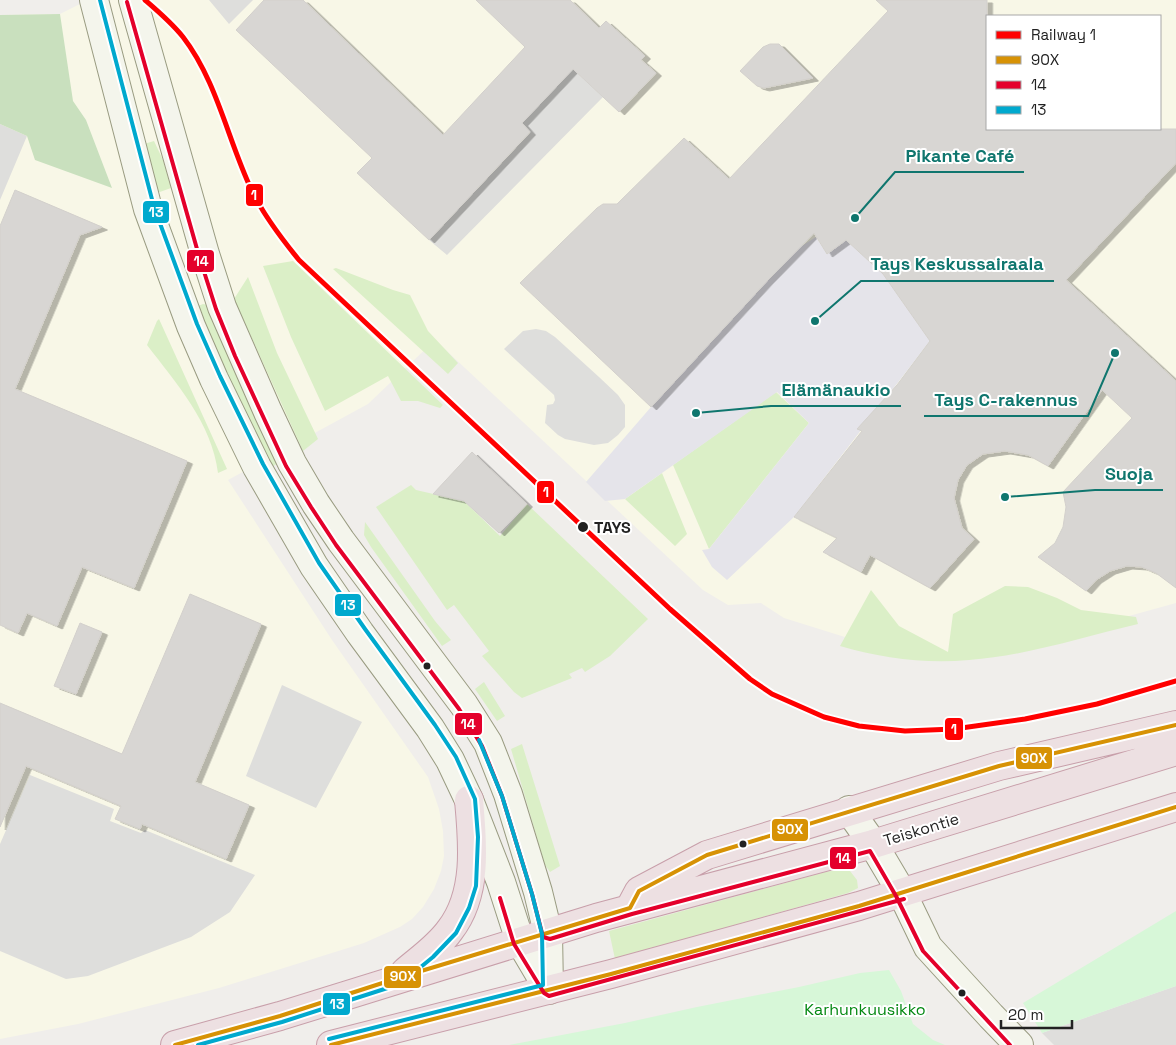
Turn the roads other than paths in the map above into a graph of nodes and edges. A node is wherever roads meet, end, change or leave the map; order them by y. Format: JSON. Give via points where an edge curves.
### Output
{"nodes":[{"id":1,"x":94,"y":0,"type":"edge"},
{"id":2,"x":133,"y":0,"type":"edge"},
{"id":3,"x":1176,"y":725,"type":"edge"},
{"id":4,"x":1176,"y":751,"type":"edge"},
{"id":5,"x":469,"y":800,"type":"junction"},
{"id":6,"x":1176,"y":807,"type":"edge"},
{"id":7,"x":849,"y":810,"type":"junction"},
{"id":8,"x":873,"y":844,"type":"junction"},
{"id":9,"x":902,"y":893,"type":"junction"},
{"id":10,"x":630,"y":908,"type":"junction"},
{"id":11,"x":548,"y":933,"type":"junction"},
{"id":12,"x":520,"y":942,"type":"junction"},
{"id":13,"x":398,"y":978,"type":"junction"},
{"id":14,"x":548,"y":990,"type":"junction"},
{"id":15,"x":175,"y":1045,"type":"edge"},
{"id":16,"x":331,"y":1045,"type":"edge"},
{"id":17,"x":1019,"y":1045,"type":"edge"}],
"edges":[{"from":1,"to":5,"type":"street","via":[[148,209],[214,379],[257,467],[314,566],[430,728]]},
{"from":2,"to":11,"type":"street","via":[[205,254],[241,353],[292,463],[316,504],[464,705],[488,743],[508,794]]},
{"from":3,"to":7,"type":"highway","via":[[1000,766]]},
{"from":4,"to":8,"type":"highway","name":"Teiskontie"},
{"from":5,"to":12,"type":"street"},
{"from":5,"to":13,"type":"highway","via":[[472,862],[470,885],[463,905],[450,930]]},
{"from":6,"to":9,"type":"highway"},
{"from":7,"to":8,"type":"street"},
{"from":7,"to":10,"type":"highway","via":[[707,855],[639,891]]},
{"from":8,"to":9,"type":"street"},
{"from":8,"to":10,"type":"highway","name":"Teiskontie"},
{"from":9,"to":14,"type":"highway"},
{"from":9,"to":17,"type":"street","via":[[928,947]]},
{"from":10,"to":11,"type":"highway","name":"Teiskontie"},
{"from":11,"to":12,"type":"highway","name":"Teiskontie"},
{"from":11,"to":14,"type":"street"},
{"from":12,"to":13,"type":"highway","name":"Teiskontie"},
{"from":12,"to":14,"type":"street"},
{"from":13,"to":15,"type":"highway","name":"Teiskontie"},
{"from":14,"to":16,"type":"highway"}]}
